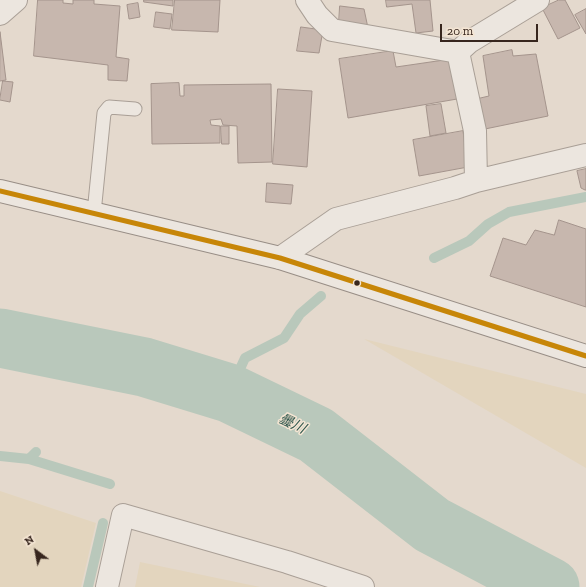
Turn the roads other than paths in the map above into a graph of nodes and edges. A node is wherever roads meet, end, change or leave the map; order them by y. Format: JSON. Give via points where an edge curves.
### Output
{"nodes":[{"id":1,"x":16,"y":0,"type":"edge"},
{"id":2,"x":307,"y":0,"type":"edge"},
{"id":3,"x":538,"y":0,"type":"edge"},
{"id":4,"x":0,"y":14,"type":"edge"},
{"id":5,"x":458,"y":52,"type":"junction"},
{"id":6,"x":135,"y":109,"type":"dead end"},
{"id":7,"x":586,"y":154,"type":"edge"},
{"id":8,"x":476,"y":181,"type":"junction"},
{"id":9,"x":0,"y":192,"type":"edge"},
{"id":10,"x":94,"y":213,"type":"junction"},
{"id":11,"x":280,"y":258,"type":"junction"},
{"id":12,"x":586,"y":356,"type":"edge"},
{"id":13,"x":107,"y":587,"type":"edge"},
{"id":14,"x":363,"y":587,"type":"edge"}],
"edges":[{"from":1,"to":4,"type":"street"},
{"from":2,"to":5,"type":"street","via":[[317,16],[332,30]]},
{"from":3,"to":5,"type":"street","via":[[469,42]]},
{"from":5,"to":8,"type":"street","via":[[475,131]]},
{"from":6,"to":10,"type":"lane","via":[[109,107],[104,114]]},
{"from":7,"to":8,"type":"street"},
{"from":8,"to":11,"type":"street","via":[[336,219]]},
{"from":9,"to":10,"type":"street"},
{"from":10,"to":11,"type":"street"},
{"from":11,"to":12,"type":"street"},
{"from":13,"to":14,"type":"street","via":[[123,515],[288,562]]}]}
